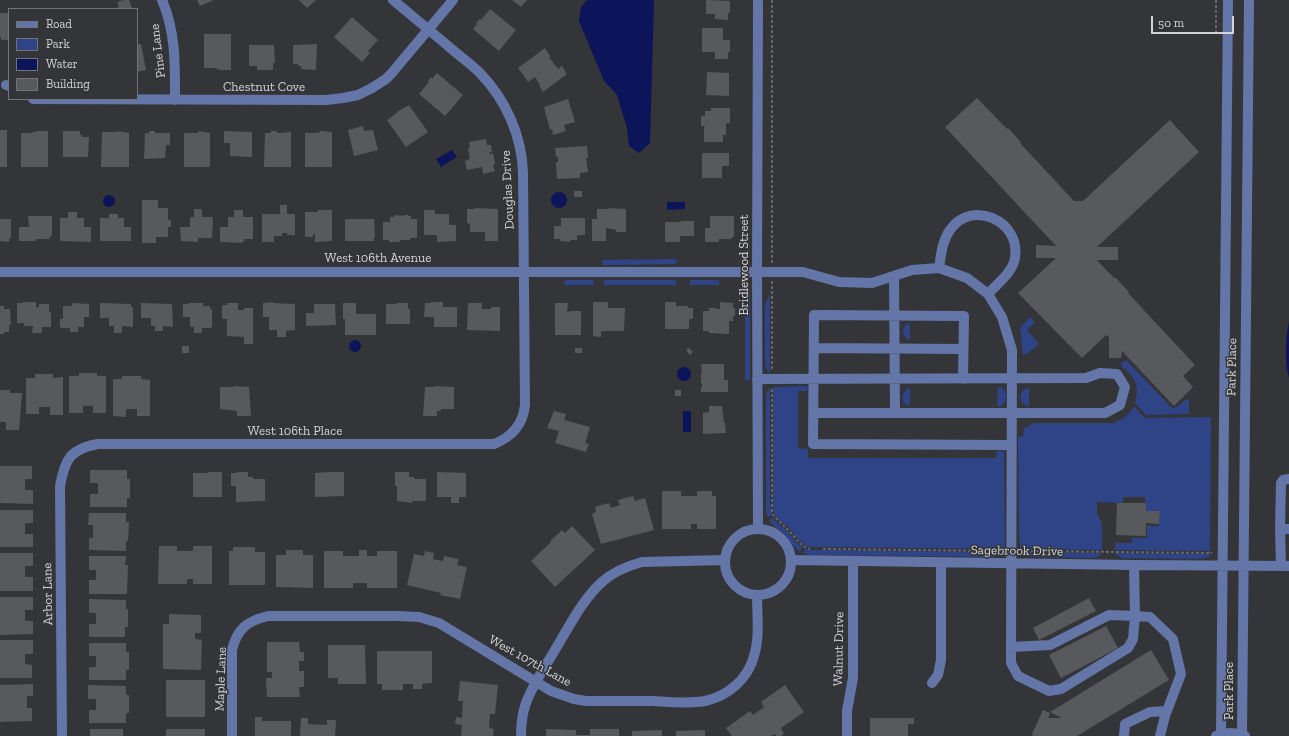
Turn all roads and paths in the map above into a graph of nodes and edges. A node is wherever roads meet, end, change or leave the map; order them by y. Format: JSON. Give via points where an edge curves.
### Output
{"nodes":[{"id":1,"x":162,"y":0,"type":"edge"},
{"id":2,"x":392,"y":0,"type":"edge"},
{"id":3,"x":453,"y":0,"type":"edge"},
{"id":4,"x":758,"y":0,"type":"edge"},
{"id":5,"x":1216,"y":0,"type":"edge"},
{"id":6,"x":1228,"y":0,"type":"edge"},
{"id":7,"x":1249,"y":0,"type":"edge"},
{"id":8,"x":428,"y":30,"type":"junction"},
{"id":9,"x":1216,"y":40,"type":"dead end"},
{"id":10,"x":138,"y":100,"type":"edge"},
{"id":11,"x":175,"y":100,"type":"junction"},
{"id":12,"x":939,"y":268,"type":"junction"},
{"id":13,"x":524,"y":271,"type":"junction"},
{"id":14,"x":0,"y":272,"type":"edge"},
{"id":15,"x":757,"y":272,"type":"junction"},
{"id":16,"x":894,"y":276,"type":"junction"},
{"id":17,"x":988,"y":294,"type":"junction"},
{"id":18,"x":894,"y":316,"type":"junction"},
{"id":19,"x":814,"y":348,"type":"junction"},
{"id":20,"x":894,"y":348,"type":"junction"},
{"id":21,"x":963,"y":349,"type":"junction"},
{"id":22,"x":1012,"y":379,"type":"junction"},
{"id":23,"x":757,"y":380,"type":"junction"},
{"id":24,"x":814,"y":380,"type":"junction"},
{"id":25,"x":895,"y":380,"type":"junction"},
{"id":26,"x":963,"y":380,"type":"junction"},
{"id":27,"x":814,"y":413,"type":"junction"},
{"id":28,"x":895,"y":413,"type":"junction"},
{"id":29,"x":1011,"y":414,"type":"junction"},
{"id":30,"x":516,"y":429,"type":"joint"},
{"id":31,"x":1011,"y":445,"type":"junction"},
{"id":32,"x":72,"y":455,"type":"joint"},
{"id":33,"x":1289,"y":479,"type":"edge"},
{"id":34,"x":758,"y":529,"type":"junction"},
{"id":35,"x":1285,"y":529,"type":"edge"},
{"id":36,"x":1212,"y":545,"type":"dead end"},
{"id":37,"x":1097,"y":551,"type":"dead end"},
{"id":38,"x":725,"y":560,"type":"junction"},
{"id":39,"x":791,"y":560,"type":"junction"},
{"id":40,"x":853,"y":562,"type":"junction"},
{"id":41,"x":941,"y":563,"type":"junction"},
{"id":42,"x":1012,"y":564,"type":"junction"},
{"id":43,"x":1134,"y":566,"type":"junction"},
{"id":44,"x":1222,"y":566,"type":"junction"},
{"id":45,"x":1243,"y":566,"type":"junction"},
{"id":46,"x":1285,"y":566,"type":"edge"},
{"id":47,"x":757,"y":595,"type":"junction"},
{"id":48,"x":1135,"y":616,"type":"junction"},
{"id":49,"x":245,"y":625,"type":"joint"},
{"id":50,"x":1011,"y":647,"type":"junction"},
{"id":51,"x":536,"y":682,"type":"junction"},
{"id":52,"x":932,"y":683,"type":"dead end"},
{"id":53,"x":1167,"y":711,"type":"junction"},
{"id":54,"x":1219,"y":735,"type":"edge"},
{"id":55,"x":1244,"y":735,"type":"edge"},
{"id":56,"x":62,"y":736,"type":"edge"},
{"id":57,"x":232,"y":736,"type":"edge"},
{"id":58,"x":521,"y":736,"type":"edge"},
{"id":59,"x":847,"y":736,"type":"edge"},
{"id":60,"x":1124,"y":736,"type":"edge"},
{"id":61,"x":1160,"y":736,"type":"edge"}],
"edges":[{"from":1,"to":11,"type":"street","name":"Pine Lane","via":[[174,44]]},
{"from":2,"to":8,"type":"street","name":"Douglas Drive"},
{"from":3,"to":8,"type":"street","name":"Chestnut Cove"},
{"from":4,"to":15,"type":"street","name":"Bridlewood Street"},
{"from":5,"to":9,"type":"path"},
{"from":6,"to":44,"type":"street","name":"Park Place"},
{"from":7,"to":45,"type":"street","name":"Park Place"},
{"from":8,"to":11,"type":"street","name":"Chestnut Cove","via":[[391,74],[372,88],[351,97],[326,100]]},
{"from":8,"to":13,"type":"street","name":"Douglas Drive","via":[[479,72],[494,90],[508,114],[519,143],[523,165]]},
{"from":10,"to":11,"type":"street","name":"Chestnut Cove"},
{"from":12,"to":16,"type":"street","name":"West 106th Avenue","via":[[912,270]]},
{"from":12,"to":17,"type":"street","via":[[967,278]]},
{"from":12,"to":17,"type":"street","via":[[944,240],[959,220],[970,215],[997,219],[1009,230],[1015,242],[1015,258],[1010,270]]},
{"from":13,"to":14,"type":"street","name":"West 106th Avenue"},
{"from":13,"to":15,"type":"street","name":"West 106th Avenue"},
{"from":13,"to":30,"type":"street","name":"Douglas Drive","via":[[525,405],[524,415]]},
{"from":15,"to":16,"type":"street","name":"West 106th Avenue","via":[[803,272],[838,282],[872,283]]},
{"from":15,"to":23,"type":"street","name":"Bridlewood Street"},
{"from":16,"to":18,"type":"street"},
{"from":17,"to":22,"type":"street","via":[[1002,317],[1012,350]]},
{"from":18,"to":19,"type":"street","via":[[814,315]]},
{"from":18,"to":20,"type":"street"},
{"from":18,"to":21,"type":"street","via":[[964,316]]},
{"from":19,"to":20,"type":"street"},
{"from":19,"to":24,"type":"street"},
{"from":20,"to":21,"type":"street"},
{"from":20,"to":25,"type":"street"},
{"from":21,"to":26,"type":"street"},
{"from":22,"to":26,"type":"street"},
{"from":22,"to":29,"type":"street"},
{"from":22,"to":29,"type":"street","via":[[1086,378],[1106,373],[1117,374],[1125,387],[1120,405],[1105,413]]},
{"from":23,"to":24,"type":"street"},
{"from":23,"to":34,"type":"street","name":"Bridlewood Street"},
{"from":24,"to":25,"type":"street"},
{"from":24,"to":27,"type":"street"},
{"from":25,"to":26,"type":"street"},
{"from":25,"to":28,"type":"street"},
{"from":27,"to":28,"type":"street"},
{"from":27,"to":31,"type":"street","via":[[813,444]]},
{"from":28,"to":29,"type":"street"},
{"from":29,"to":31,"type":"street"},
{"from":30,"to":32,"type":"street","name":"West 106th Place","via":[[504,440],[494,444],[98,444],[78,449]]},
{"from":31,"to":42,"type":"street"},
{"from":32,"to":56,"type":"street","name":"Arbor Lane","via":[[62,473],[60,486]]},
{"from":33,"to":35,"type":"street","via":[[1281,483]]},
{"from":34,"to":38,"type":"street","via":[[735,538],[728,548]]},
{"from":34,"to":39,"type":"street","via":[[770,531],[781,538],[788,548]]},
{"from":35,"to":46,"type":"street"},
{"from":36,"to":37,"type":"path","via":[[1211,553]]},
{"from":38,"to":47,"type":"street","via":[[727,573],[734,584],[744,592]]},
{"from":38,"to":51,"type":"street","via":[[642,562],[611,574],[595,588],[582,605]]},
{"from":39,"to":40,"type":"street","name":"Sagebrook Drive"},
{"from":39,"to":47,"type":"street","via":[[789,573],[782,585],[771,592]]},
{"from":40,"to":41,"type":"street","name":"Sagebrook Drive"},
{"from":40,"to":59,"type":"street","name":"Walnut Drive","via":[[853,678],[847,711]]},
{"from":41,"to":42,"type":"street","name":"Sagebrook Drive"},
{"from":41,"to":52,"type":"street","via":[[941,660],[938,675]]},
{"from":42,"to":43,"type":"street","name":"Sagebrook Drive"},
{"from":42,"to":50,"type":"street"},
{"from":43,"to":44,"type":"street","name":"Sagebrook Drive"},
{"from":43,"to":48,"type":"street"},
{"from":44,"to":45,"type":"street","name":"Sagebrook Drive"},
{"from":44,"to":54,"type":"street","name":"Park Place"},
{"from":45,"to":46,"type":"street","name":"Sagebrook Drive"},
{"from":45,"to":55,"type":"street","name":"Park Place"},
{"from":47,"to":51,"type":"street","name":"West 107th Lane","via":[[756,647],[747,673],[728,691],[712,699],[694,702],[586,701],[562,696]]},
{"from":48,"to":50,"type":"street","via":[[1109,615],[1050,645]]},
{"from":48,"to":50,"type":"street","via":[[1133,639],[1128,648],[1061,689],[1049,691],[1018,676],[1011,663]]},
{"from":48,"to":53,"type":"street","via":[[1150,617],[1174,639],[1181,674]]},
{"from":49,"to":51,"type":"street","name":"West 107th Lane","via":[[268,616],[419,617],[439,623]]},
{"from":49,"to":57,"type":"street","name":"Maple Lane","via":[[232,650]]},
{"from":51,"to":58,"type":"street","via":[[526,702]]},
{"from":53,"to":60,"type":"street","via":[[1150,712],[1124,724]]},
{"from":53,"to":61,"type":"street"},
{"from":54,"to":55,"type":"street","name":"Park Place"}]}
